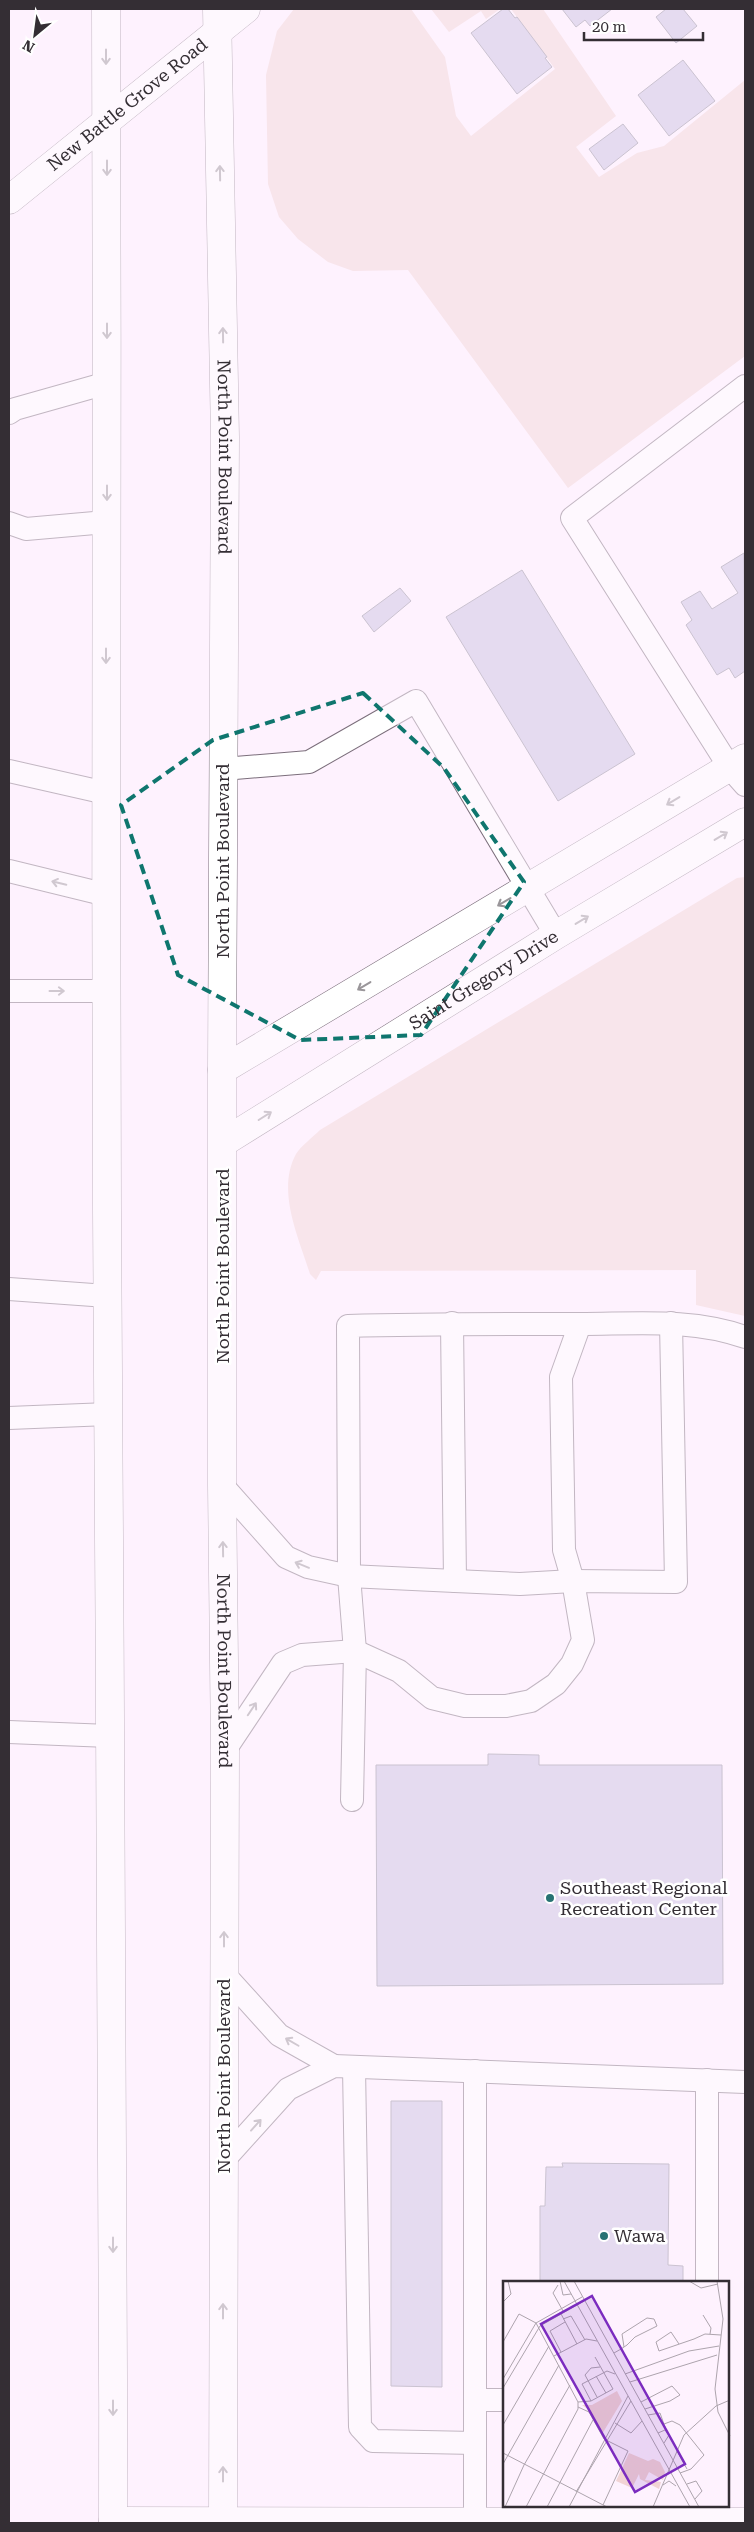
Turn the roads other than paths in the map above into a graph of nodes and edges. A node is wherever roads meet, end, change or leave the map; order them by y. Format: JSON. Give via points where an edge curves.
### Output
{"nodes":[{"id":1,"x":106,"y":9,"type":"edge"},
{"id":2,"x":246,"y":9,"type":"edge"},
{"id":3,"x":217,"y":21,"type":"edge"},
{"id":4,"x":107,"y":120,"type":"junction"},
{"id":5,"x":9,"y":200,"type":"edge"},
{"id":6,"x":107,"y":383,"type":"junction"},
{"id":7,"x":745,"y":386,"type":"edge"},
{"id":8,"x":11,"y":407,"type":"edge"},
{"id":9,"x":106,"y":522,"type":"junction"},
{"id":10,"x":9,"y":523,"type":"edge"},
{"id":11,"x":223,"y":769,"type":"junction"},
{"id":12,"x":740,"y":770,"type":"edge"},
{"id":13,"x":9,"y":771,"type":"edge"},
{"id":14,"x":106,"y":793,"type":"junction"},
{"id":15,"x":745,"y":822,"type":"edge"},
{"id":16,"x":9,"y":871,"type":"edge"},
{"id":17,"x":529,"y":887,"type":"junction"},
{"id":18,"x":107,"y":894,"type":"junction"},
{"id":19,"x":556,"y":935,"type":"junction"},
{"id":20,"x":9,"y":991,"type":"edge"},
{"id":21,"x":107,"y":991,"type":"junction"},
{"id":22,"x":222,"y":1070,"type":"junction"},
{"id":23,"x":224,"y":1142,"type":"junction"},
{"id":24,"x":9,"y":1289,"type":"edge"},
{"id":25,"x":108,"y":1296,"type":"junction"},
{"id":26,"x":452,"y":1323,"type":"junction"},
{"id":27,"x":671,"y":1323,"type":"junction"},
{"id":28,"x":580,"y":1324,"type":"junction"},
{"id":29,"x":745,"y":1337,"type":"edge"},
{"id":30,"x":108,"y":1414,"type":"junction"},
{"id":31,"x":9,"y":1418,"type":"edge"},
{"id":32,"x":222,"y":1485,"type":"junction"},
{"id":33,"x":349,"y":1576,"type":"junction"},
{"id":34,"x":455,"y":1581,"type":"junction"},
{"id":35,"x":573,"y":1581,"type":"junction"},
{"id":36,"x":355,"y":1651,"type":"junction"},
{"id":37,"x":9,"y":1732,"type":"edge"},
{"id":38,"x":109,"y":1736,"type":"junction"},
{"id":39,"x":226,"y":1750,"type":"junction"},
{"id":40,"x":352,"y":1800,"type":"dead end"},
{"id":41,"x":224,"y":1974,"type":"junction"},
{"id":42,"x":344,"y":2067,"type":"junction"},
{"id":43,"x":475,"y":2071,"type":"junction"},
{"id":44,"x":707,"y":2080,"type":"junction"},
{"id":45,"x":745,"y":2082,"type":"edge"},
{"id":46,"x":223,"y":2161,"type":"junction"},
{"id":47,"x":707,"y":2281,"type":"edge"},
{"id":48,"x":475,"y":2400,"type":"junction"},
{"id":49,"x":503,"y":2400,"type":"edge"},
{"id":50,"x":475,"y":2443,"type":"junction"},
{"id":51,"x":113,"y":2522,"type":"edge"},
{"id":52,"x":745,"y":2522,"type":"edge"},
{"id":53,"x":223,"y":2523,"type":"edge"},
{"id":54,"x":425,"y":2523,"type":"edge"},
{"id":55,"x":475,"y":2523,"type":"edge"}],
"edges":[{"from":1,"to":4,"type":"main road","one_way":true},
{"from":2,"to":3,"type":"main road","name":"New Battle Grove Road"},
{"from":3,"to":4,"type":"main road","name":"New Battle Grove Road"},
{"from":11,"to":3,"type":"main road","name":"North Point Boulevard","one_way":true,"via":[[225,437]]},
{"from":4,"to":5,"type":"main road","name":"New Battle Grove Road"},
{"from":4,"to":6,"type":"main road","one_way":true},
{"from":6,"to":8,"type":"lane"},
{"from":6,"to":9,"type":"main road","one_way":true},
{"from":7,"to":12,"type":"lane","via":[[572,518]]},
{"from":9,"to":10,"type":"lane","via":[[26,529]]},
{"from":9,"to":14,"type":"main road","one_way":true},
{"from":11,"to":17,"type":"lane","via":[[309,762],[416,700]]},
{"from":11,"to":22,"type":"main road","name":"North Point Boulevard"},
{"from":12,"to":17,"type":"main road","one_way":true},
{"from":13,"to":14,"type":"lane"},
{"from":14,"to":18,"type":"main road"},
{"from":19,"to":15,"type":"main road","name":"Saint Gregory Drive","one_way":true},
{"from":18,"to":16,"type":"lane","one_way":true},
{"from":17,"to":19,"type":"lane"},
{"from":17,"to":22,"type":"main road","one_way":true},
{"from":18,"to":21,"type":"main road"},
{"from":23,"to":19,"type":"main road","name":"Saint Gregory Drive","one_way":true},
{"from":20,"to":21,"type":"lane","one_way":true},
{"from":21,"to":25,"type":"main road"},
{"from":22,"to":23,"type":"main road","name":"North Point Boulevard"},
{"from":23,"to":32,"type":"main road","name":"North Point Boulevard"},
{"from":24,"to":25,"type":"lane"},
{"from":25,"to":30,"type":"main road"},
{"from":26,"to":28,"type":"lane"},
{"from":26,"to":33,"type":"lane","via":[[348,1326]]},
{"from":26,"to":34,"type":"lane"},
{"from":27,"to":28,"type":"lane"},
{"from":27,"to":29,"type":"lane","via":[[727,1330]]},
{"from":27,"to":35,"type":"lane","via":[[676,1582]]},
{"from":28,"to":35,"type":"lane","via":[[561,1377],[564,1550]]},
{"from":30,"to":31,"type":"lane"},
{"from":30,"to":38,"type":"main road"},
{"from":33,"to":32,"type":"lane","one_way":true,"via":[[308,1568],[286,1558]]},
{"from":39,"to":32,"type":"main road","name":"North Point Boulevard","one_way":true},
{"from":33,"to":34,"type":"lane"},
{"from":33,"to":36,"type":"lane"},
{"from":34,"to":35,"type":"lane","via":[[520,1584]]},
{"from":35,"to":36,"type":"lane","via":[[582,1640],[572,1664],[556,1684],[531,1701],[506,1706],[465,1706],[432,1698],[400,1671]]},
{"from":39,"to":36,"type":"lane","one_way":true,"via":[[283,1663],[302,1654]]},
{"from":36,"to":40,"type":"lane"},
{"from":37,"to":38,"type":"lane"},
{"from":38,"to":51,"type":"main road","one_way":true},
{"from":41,"to":39,"type":"main road","name":"North Point Boulevard","one_way":true},
{"from":42,"to":41,"type":"lane","one_way":true,"via":[[279,2034]]},
{"from":41,"to":46,"type":"main road","name":"North Point Boulevard"},
{"from":42,"to":43,"type":"lane"},
{"from":46,"to":42,"type":"lane","one_way":true,"via":[[288,2090]]},
{"from":42,"to":50,"type":"lane","via":[[360,2427],[374,2441]]},
{"from":43,"to":44,"type":"lane"},
{"from":43,"to":48,"type":"lane"},
{"from":44,"to":45,"type":"lane"},
{"from":44,"to":47,"type":"lane"},
{"from":53,"to":46,"type":"main road","name":"North Point Boulevard","one_way":true},
{"from":48,"to":49,"type":"lane"},
{"from":48,"to":50,"type":"lane"},
{"from":50,"to":55,"type":"lane"},
{"from":51,"to":53,"type":"main road"},
{"from":52,"to":55,"type":"main road"},
{"from":53,"to":54,"type":"main road"},
{"from":54,"to":55,"type":"main road"}]}
